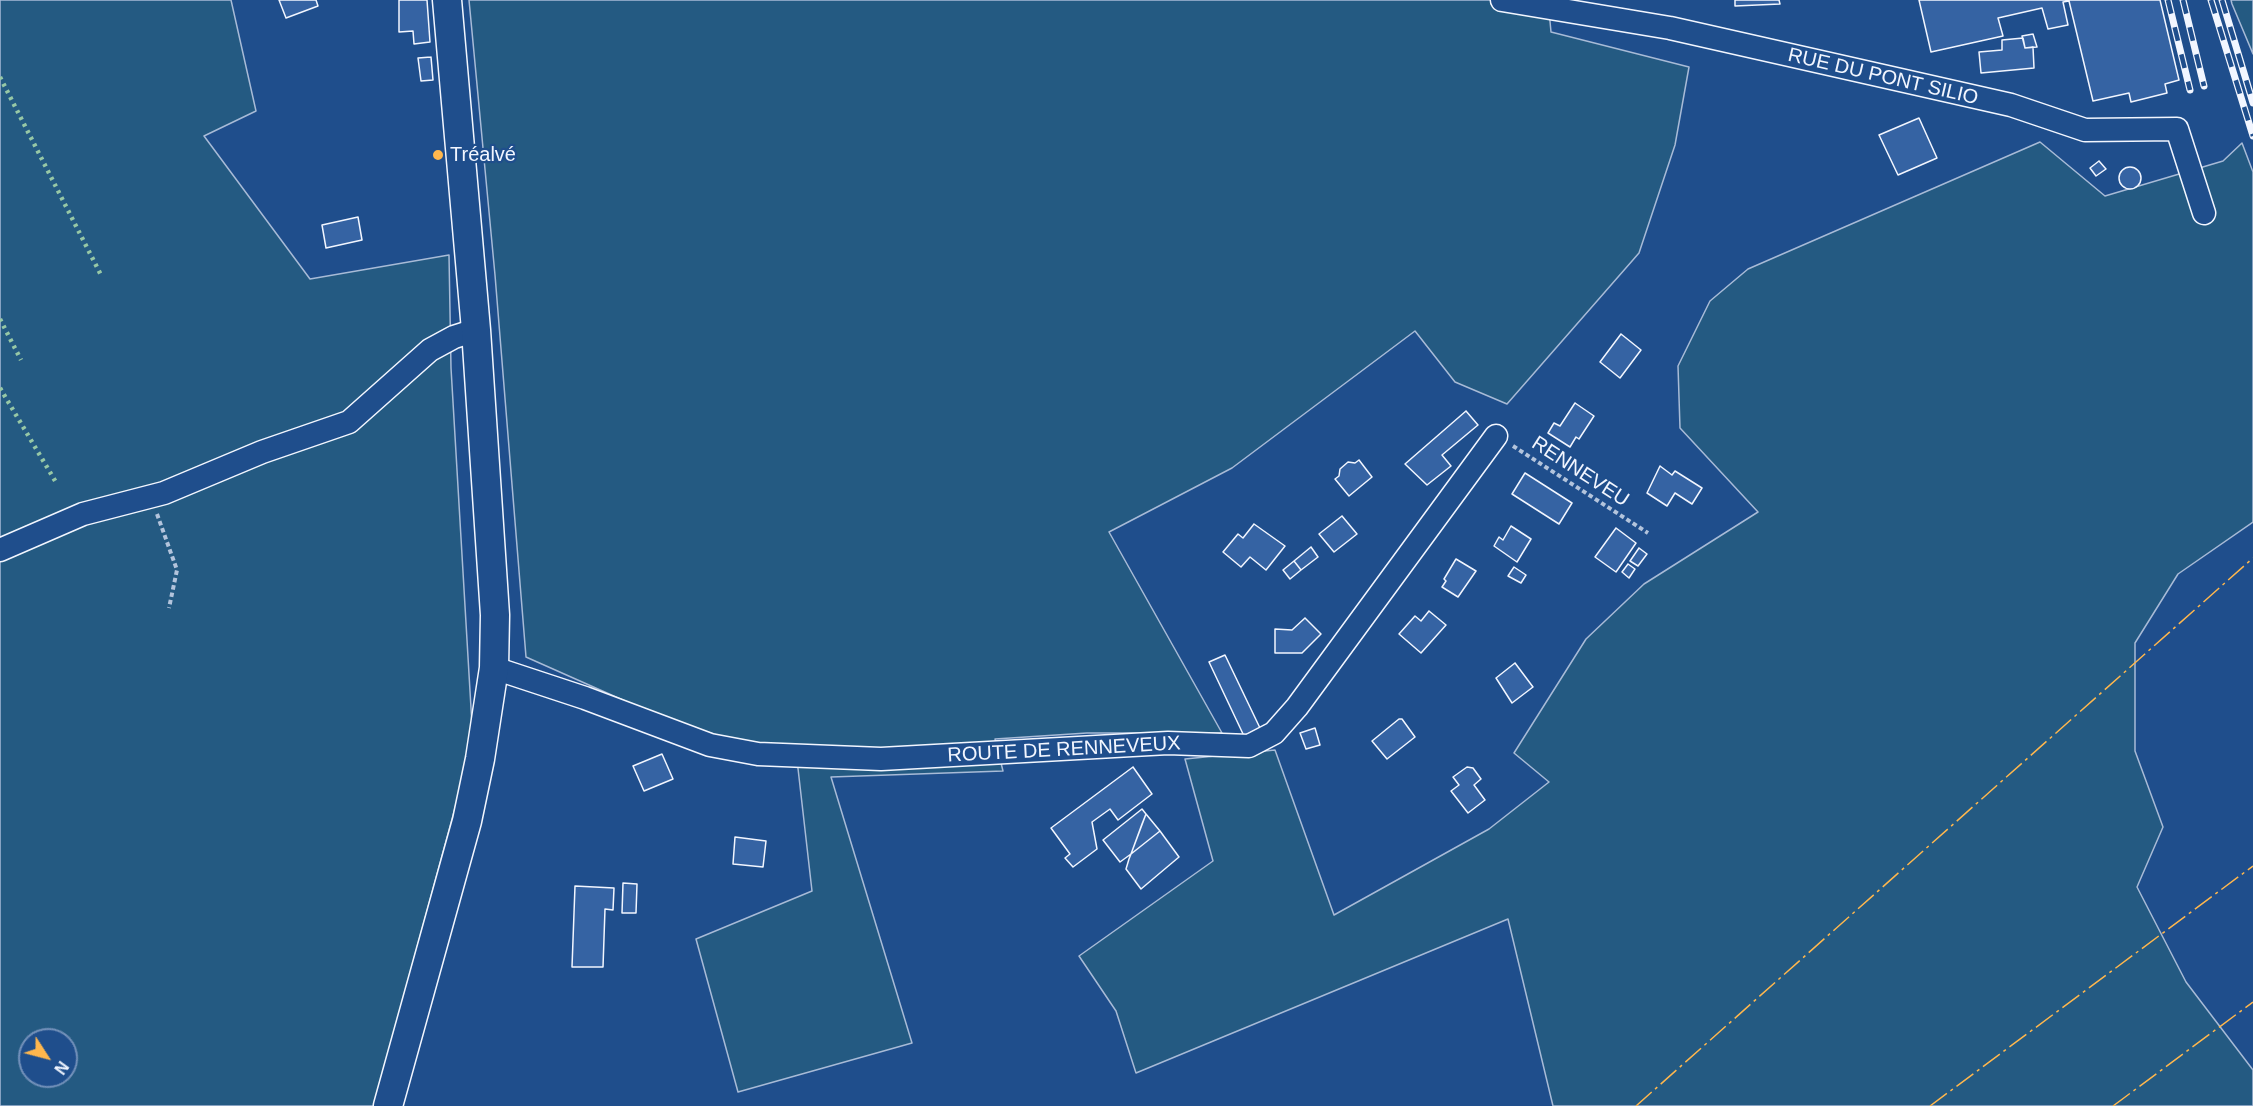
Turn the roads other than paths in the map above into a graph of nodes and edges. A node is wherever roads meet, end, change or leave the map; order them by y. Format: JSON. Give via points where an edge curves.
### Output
{"nodes":[{"id":1,"x":447,"y":0,"type":"edge"},
{"id":2,"x":1502,"y":0,"type":"edge"},
{"id":3,"x":2204,"y":213,"type":"dead end"},
{"id":4,"x":476,"y":330,"type":"junction"},
{"id":5,"x":1496,"y":436,"type":"road end"},
{"id":6,"x":0,"y":550,"type":"edge"},
{"id":7,"x":494,"y":668,"type":"junction"},
{"id":8,"x":388,"y":1106,"type":"edge"}],
"edges":[{"from":1,"to":4,"type":"main road"},
{"from":2,"to":3,"type":"street","name":"RUE DU PONT SILIO","via":[[1670,28],[2011,105],[2085,130],[2177,129]]},
{"from":4,"to":6,"type":"street","via":[[430,350],[349,422],[151,497],[83,514]]},
{"from":4,"to":7,"type":"main road","via":[[495,615]]},
{"from":5,"to":7,"type":"street","name":"ROUTE DE RENNEVEUX","via":[[1297,707],[1274,733],[1249,746],[1168,743],[881,759],[758,754],[710,745]]},
{"from":7,"to":8,"type":"main road","via":[[467,821]]}]}
